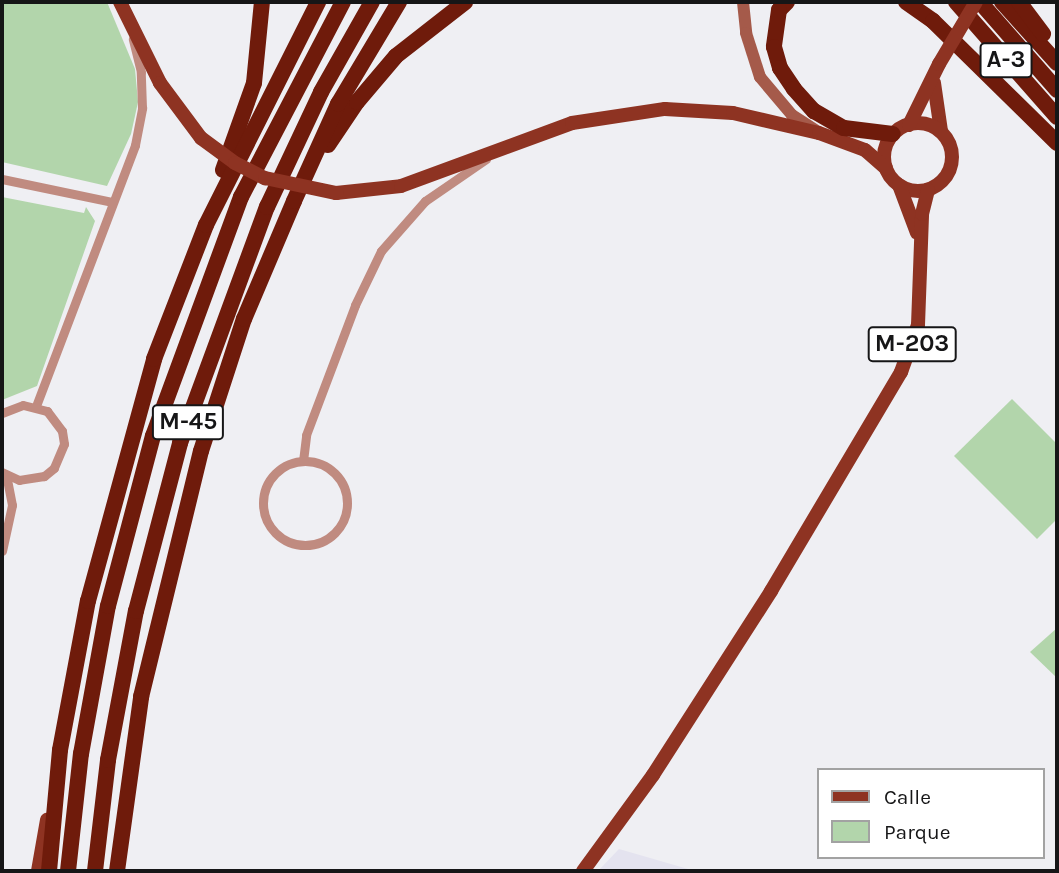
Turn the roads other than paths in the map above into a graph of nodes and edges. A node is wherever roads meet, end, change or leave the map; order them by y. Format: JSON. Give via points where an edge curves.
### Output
{"nodes":[{"id":1,"x":120,"y":2,"type":"edge"},
{"id":2,"x":262,"y":2,"type":"edge"},
{"id":3,"x":343,"y":2,"type":"edge"},
{"id":4,"x":372,"y":2,"type":"edge"},
{"id":5,"x":381,"y":2,"type":"edge"},
{"id":6,"x":399,"y":2,"type":"edge"},
{"id":7,"x":465,"y":2,"type":"edge"},
{"id":8,"x":744,"y":2,"type":"edge"},
{"id":9,"x":787,"y":2,"type":"edge"},
{"id":10,"x":890,"y":2,"type":"edge"},
{"id":11,"x":905,"y":2,"type":"edge"},
{"id":12,"x":956,"y":2,"type":"edge"},
{"id":13,"x":978,"y":2,"type":"edge"},
{"id":14,"x":1002,"y":2,"type":"edge"},
{"id":15,"x":1019,"y":2,"type":"edge"},
{"id":16,"x":316,"y":5,"type":"edge"},
{"id":17,"x":129,"y":25,"type":"junction"},
{"id":18,"x":1057,"y":53,"type":"edge"},
{"id":19,"x":1057,"y":63,"type":"edge"},
{"id":20,"x":937,"y":71,"type":"junction"},
{"id":21,"x":995,"y":81,"type":"junction"},
{"id":22,"x":1057,"y":90,"type":"edge"},
{"id":23,"x":338,"y":104,"type":"junction"},
{"id":24,"x":1057,"y":117,"type":"edge"},
{"id":25,"x":909,"y":125,"type":"junction"},
{"id":26,"x":941,"y":131,"type":"junction"},
{"id":27,"x":819,"y":133,"type":"junction"},
{"id":28,"x":893,"y":134,"type":"junction"},
{"id":29,"x":1057,"y":143,"type":"edge"},
{"id":30,"x":490,"y":156,"type":"junction"},
{"id":31,"x":886,"y":168,"type":"junction"},
{"id":32,"x":2,"y":179,"type":"edge"},
{"id":33,"x":898,"y":185,"type":"junction"},
{"id":34,"x":928,"y":190,"type":"junction"},
{"id":35,"x":294,"y":201,"type":"junction"},
{"id":36,"x":112,"y":202,"type":"junction"},
{"id":37,"x":206,"y":225,"type":"junction"},
{"id":38,"x":920,"y":244,"type":"junction"},
{"id":39,"x":36,"y":406,"type":"junction"},
{"id":40,"x":2,"y":413,"type":"edge"},
{"id":41,"x":303,"y":461,"type":"junction"},
{"id":42,"x":4,"y":473,"type":"edge"},
{"id":43,"x":2,"y":551,"type":"edge"},
{"id":44,"x":141,"y":697,"type":"junction"},
{"id":45,"x":60,"y":750,"type":"junction"},
{"id":46,"x":124,"y":807,"type":"junction"},
{"id":47,"x":38,"y":871,"type":"edge"},
{"id":48,"x":49,"y":871,"type":"edge"},
{"id":49,"x":68,"y":871,"type":"edge"},
{"id":50,"x":95,"y":871,"type":"edge"},
{"id":51,"x":111,"y":871,"type":"edge"},
{"id":52,"x":117,"y":871,"type":"edge"},
{"id":53,"x":125,"y":871,"type":"edge"},
{"id":54,"x":583,"y":871,"type":"edge"}],
"edges":[{"from":1,"to":17,"type":"main road"},
{"from":2,"to":37,"type":"highway","via":[[254,83],[209,205]]},
{"from":3,"to":49,"type":"highway","number":"M-45","via":[[241,197],[153,436],[108,606],[81,754]]},
{"from":4,"to":50,"type":"highway","number":"M-45","via":[[321,92],[268,207],[180,443],[131,635],[108,760]]},
{"from":5,"to":23,"type":"highway"},
{"from":6,"to":23,"type":"highway"},
{"from":7,"to":35,"type":"highway","via":[[396,56],[372,83]]},
{"from":8,"to":27,"type":"main road","via":[[746,33],[760,78],[792,115]]},
{"from":9,"to":28,"type":"highway","via":[[779,10],[774,47],[780,68],[794,89],[814,111],[844,128]]},
{"from":10,"to":21,"type":"highway"},
{"from":11,"to":21,"type":"highway","via":[[933,21]]},
{"from":12,"to":24,"type":"highway","number":"A-3"},
{"from":13,"to":20,"type":"main road","bridge":true},
{"from":13,"to":22,"type":"highway","number":"A-3"},
{"from":14,"to":19,"type":"highway"},
{"from":15,"to":18,"type":"highway"},
{"from":16,"to":37,"type":"highway"},
{"from":17,"to":30,"type":"main road","bridge":true,"via":[[160,83],[201,138],[265,178],[336,192],[401,186]]},
{"from":17,"to":36,"type":"street","via":[[141,72],[142,108],[135,145]]},
{"from":20,"to":25,"type":"main road"},
{"from":20,"to":26,"type":"main road"},
{"from":21,"to":29,"type":"highway"},
{"from":23,"to":35,"type":"highway"},
{"from":25,"to":26,"type":"main road","via":[[919,123]]},
{"from":25,"to":28,"type":"main road"},
{"from":26,"to":34,"type":"main road","via":[[951,145],[952,162],[946,177]]},
{"from":27,"to":30,"type":"main road","via":[[733,113],[664,109],[572,123]]},
{"from":27,"to":31,"type":"main road","via":[[865,150]]},
{"from":28,"to":31,"type":"main road","via":[[884,154]]},
{"from":30,"to":41,"type":"street","via":[[425,201],[381,251],[355,305],[311,422]]},
{"from":31,"to":33,"type":"main road","number":"M-203"},
{"from":32,"to":36,"type":"street"},
{"from":33,"to":34,"type":"main road"},
{"from":33,"to":38,"type":"main road","number":"M-203"},
{"from":34,"to":38,"type":"main road","number":"M-203"},
{"from":35,"to":44,"type":"highway","via":[[244,320],[201,452]]},
{"from":36,"to":39,"type":"street"},
{"from":37,"to":45,"type":"highway","via":[[154,359],[88,601]]},
{"from":38,"to":54,"type":"main road","number":"M-203","via":[[918,325],[901,372],[750,624],[653,775]]},
{"from":39,"to":40,"type":"street","via":[[23,404]]},
{"from":39,"to":42,"type":"street","via":[[47,411],[62,431],[61,456],[54,468],[32,480]]},
{"from":41,"to":41,"type":"street","via":[[290,463],[271,478],[264,512],[284,540],[312,545],[336,531],[344,519],[346,498],[340,478],[330,468]]},
{"from":42,"to":43,"type":"street","via":[[12,505]]},
{"from":44,"to":46,"type":"highway"},
{"from":44,"to":53,"type":"highway"},
{"from":45,"to":47,"type":"main road"},
{"from":45,"to":48,"type":"highway"},
{"from":46,"to":51,"type":"highway"},
{"from":46,"to":52,"type":"highway"}]}
